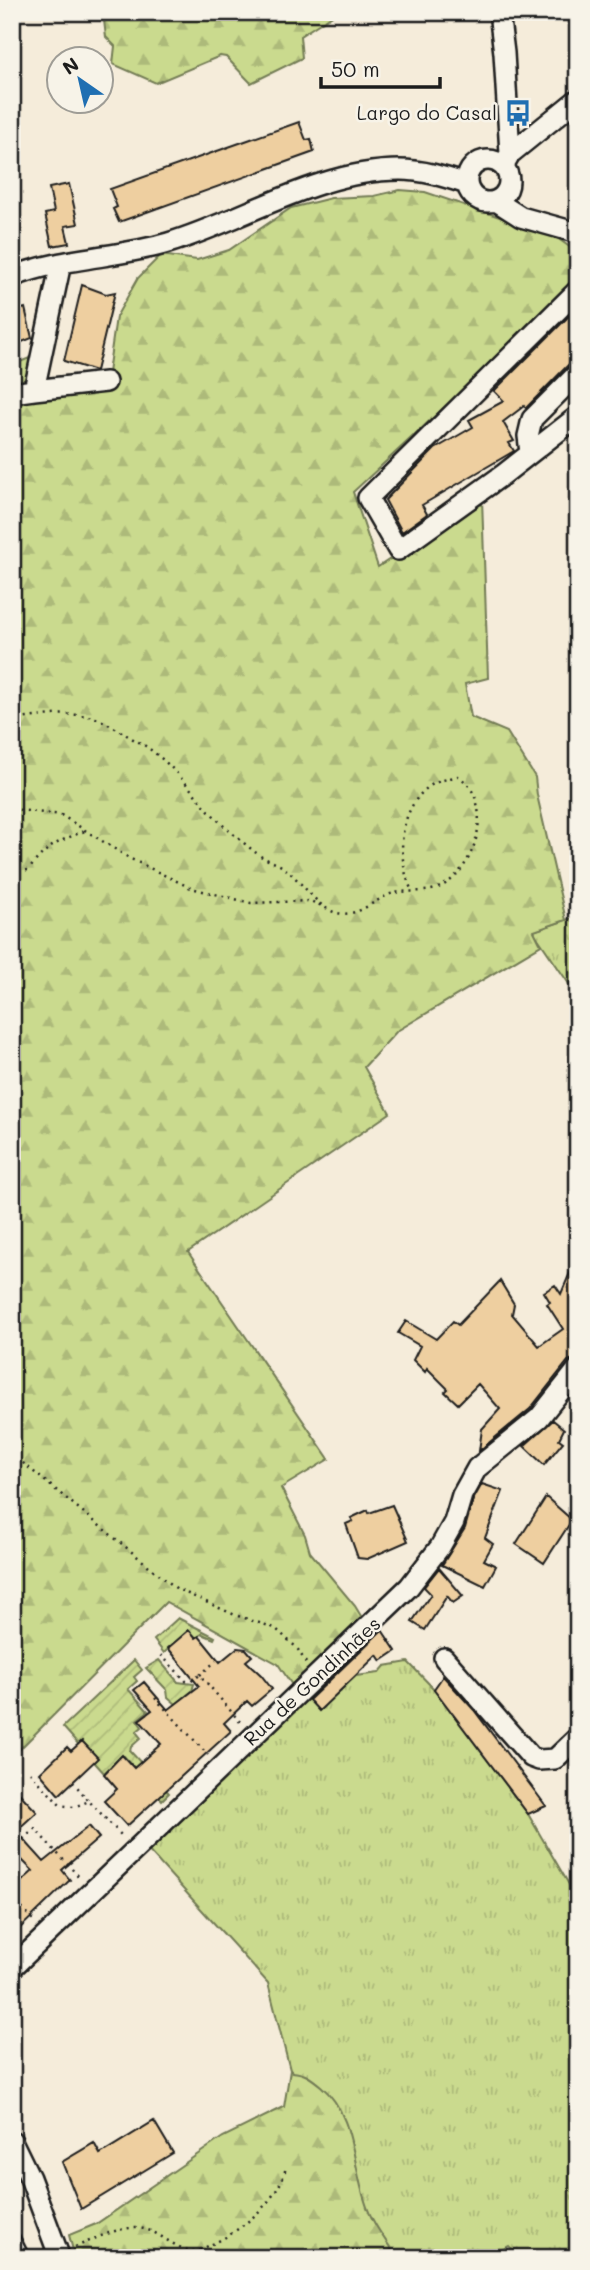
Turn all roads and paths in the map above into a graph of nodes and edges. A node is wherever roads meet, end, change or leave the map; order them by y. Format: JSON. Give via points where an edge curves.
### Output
{"nodes":[{"id":1,"x":499,"y":12,"type":"edge"},
{"id":2,"x":578,"y":99,"type":"edge"},
{"id":3,"x":506,"y":160,"type":"junction"},
{"id":4,"x":467,"y":184,"type":"junction"},
{"id":5,"x":496,"y":201,"type":"junction"},
{"id":6,"x":578,"y":233,"type":"edge"},
{"id":7,"x":61,"y":263,"type":"junction"},
{"id":8,"x":12,"y":277,"type":"edge"},
{"id":9,"x":578,"y":290,"type":"edge"},
{"id":10,"x":578,"y":373,"type":"edge"},
{"id":11,"x":106,"y":382,"type":"dead end"},
{"id":12,"x":34,"y":390,"type":"junction"},
{"id":13,"x":12,"y":393,"type":"edge"},
{"id":14,"x":578,"y":416,"type":"edge"},
{"id":15,"x":530,"y":453,"type":"junction"},
{"id":16,"x":12,"y":720,"type":"edge"},
{"id":17,"x":12,"y":809,"type":"edge"},
{"id":18,"x":88,"y":831,"type":"junction"},
{"id":19,"x":12,"y":871,"type":"edge"},
{"id":20,"x":412,"y":891,"type":"junction"},
{"id":21,"x":322,"y":906,"type":"junction"},
{"id":22,"x":578,"y":1369,"type":"edge"},
{"id":23,"x":12,"y":1454,"type":"edge"},
{"id":24,"x":161,"y":1655,"type":"dead end"},
{"id":25,"x":444,"y":1658,"type":"dead end"},
{"id":26,"x":216,"y":1661,"type":"dead end"},
{"id":27,"x":200,"y":1675,"type":"junction"},
{"id":28,"x":316,"y":1677,"type":"junction"},
{"id":29,"x":155,"y":1698,"type":"dead end"},
{"id":30,"x":252,"y":1736,"type":"junction"},
{"id":31,"x":578,"y":1737,"type":"edge"},
{"id":32,"x":220,"y":1768,"type":"junction"},
{"id":33,"x":30,"y":1772,"type":"dead end"},
{"id":34,"x":73,"y":1782,"type":"dead end"},
{"id":35,"x":89,"y":1801,"type":"junction"},
{"id":36,"x":23,"y":1839,"type":"dead end"},
{"id":37,"x":135,"y":1849,"type":"junction"},
{"id":38,"x":93,"y":1892,"type":"junction"},
{"id":39,"x":12,"y":1898,"type":"edge"},
{"id":40,"x":48,"y":1936,"type":"junction"},
{"id":41,"x":12,"y":1968,"type":"edge"},
{"id":42,"x":12,"y":2141,"type":"edge"},
{"id":43,"x":286,"y":2166,"type":"dead end"},
{"id":44,"x":12,"y":2244,"type":"edge"},
{"id":45,"x":60,"y":2256,"type":"edge"},
{"id":46,"x":19,"y":2258,"type":"edge"}],
"edges":[{"from":1,"to":3,"type":"street"},
{"from":2,"to":3,"type":"street"},
{"from":3,"to":4,"type":"street","via":[[481,161],[469,172]]},
{"from":3,"to":5,"type":"street","via":[[509,188]]},
{"from":4,"to":5,"type":"street","via":[[477,199]]},
{"from":4,"to":7,"type":"street","via":[[438,174],[399,170],[336,179],[167,243]]},
{"from":5,"to":6,"type":"street","via":[[521,217]]},
{"from":7,"to":8,"type":"street"},
{"from":7,"to":12,"type":"street"},
{"from":9,"to":15,"type":"street","via":[[368,498],[398,550]]},
{"from":10,"to":15,"type":"street","via":[[533,419]]},
{"from":11,"to":12,"type":"street"},
{"from":12,"to":13,"type":"street"},
{"from":14,"to":15,"type":"street"},
{"from":16,"to":21,"type":"path","via":[[92,717],[117,729],[153,751],[225,827],[260,856],[282,866]]},
{"from":17,"to":18,"type":"path","via":[[61,815]]},
{"from":18,"to":19,"type":"path","via":[[55,842],[29,870]]},
{"from":18,"to":21,"type":"path","via":[[129,858],[191,888],[251,903],[310,901]]},
{"from":20,"to":20,"type":"path","via":[[440,888],[464,868],[472,853],[478,798],[458,776],[428,788],[407,818],[402,865]]},
{"from":20,"to":21,"type":"path","via":[[390,894],[347,914]]},
{"from":22,"to":28,"type":"street","name":"Rua de Gondinhães","via":[[539,1418],[477,1468],[440,1547],[410,1587]]},
{"from":23,"to":28,"type":"path","via":[[177,1589],[275,1628],[297,1648]]},
{"from":24,"to":27,"type":"path","via":[[186,1681]]},
{"from":25,"to":31,"type":"street","via":[[531,1757],[555,1759]]},
{"from":26,"to":27,"type":"path"},
{"from":27,"to":30,"type":"path"},
{"from":28,"to":30,"type":"street","name":"Rua de Gondinhães"},
{"from":29,"to":32,"type":"path"},
{"from":30,"to":32,"type":"street","name":"Rua de Gondinhães"},
{"from":32,"to":37,"type":"street","name":"Rua de Gondinhães"},
{"from":33,"to":35,"type":"path","via":[[60,1805],[74,1807]]},
{"from":34,"to":35,"type":"path"},
{"from":35,"to":37,"type":"path"},
{"from":36,"to":38,"type":"path","via":[[35,1829]]},
{"from":37,"to":38,"type":"street","name":"Rua de Gondinhães"},
{"from":38,"to":40,"type":"street","name":"Rua de Gondinhães"},
{"from":39,"to":40,"type":"path"},
{"from":40,"to":41,"type":"street","name":"Rua de Gondinhães"},
{"from":42,"to":45,"type":"street"},
{"from":43,"to":45,"type":"path","via":[[284,2178],[239,2231],[197,2251],[137,2227],[114,2231]]},
{"from":44,"to":46,"type":"street"}]}
